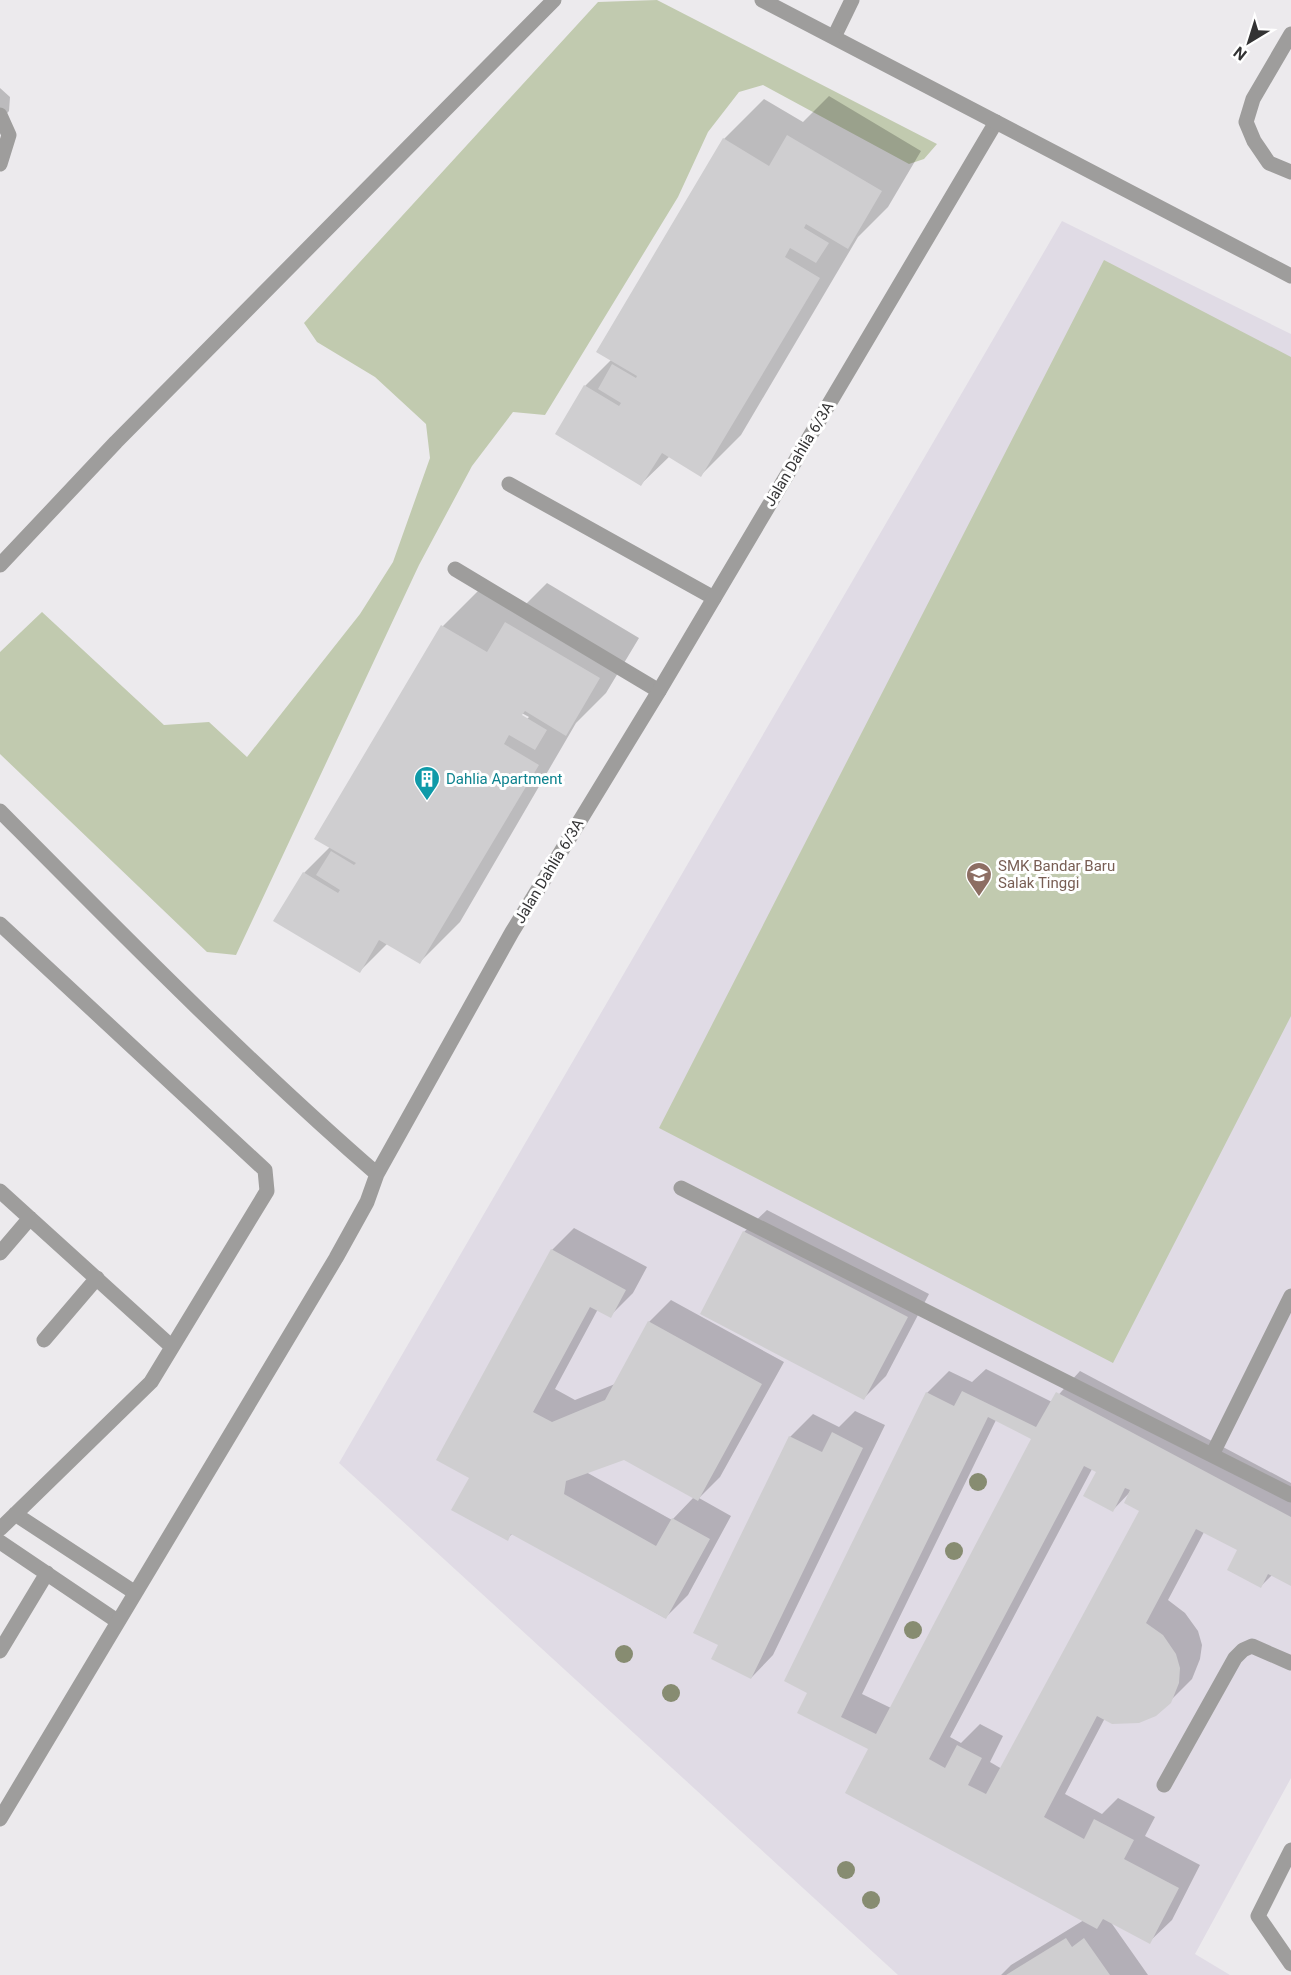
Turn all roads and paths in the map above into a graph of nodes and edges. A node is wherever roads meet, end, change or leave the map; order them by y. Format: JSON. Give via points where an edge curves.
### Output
{"nodes":[{"id":1,"x":554,"y":0,"type":"edge"},
{"id":2,"x":762,"y":0,"type":"edge"},
{"id":3,"x":852,"y":0,"type":"edge"},
{"id":4,"x":1291,"y":34,"type":"edge"},
{"id":5,"x":834,"y":37,"type":"junction"},
{"id":6,"x":0,"y":115,"type":"edge"},
{"id":7,"x":996,"y":122,"type":"junction"},
{"id":8,"x":0,"y":164,"type":"edge"},
{"id":9,"x":1291,"y":172,"type":"edge"},
{"id":10,"x":1291,"y":276,"type":"edge"},
{"id":11,"x":509,"y":484,"type":"dead end"},
{"id":12,"x":0,"y":565,"type":"edge"},
{"id":13,"x":455,"y":569,"type":"dead end"},
{"id":14,"x":714,"y":598,"type":"junction"},
{"id":15,"x":658,"y":691,"type":"junction"},
{"id":16,"x":0,"y":811,"type":"edge"},
{"id":17,"x":0,"y":924,"type":"edge"},
{"id":18,"x":376,"y":1174,"type":"junction"},
{"id":19,"x":681,"y":1188,"type":"dead end"},
{"id":20,"x":0,"y":1191,"type":"edge"},
{"id":21,"x":30,"y":1218,"type":"junction"},
{"id":22,"x":0,"y":1253,"type":"edge"},
{"id":23,"x":96,"y":1278,"type":"junction"},
{"id":24,"x":1291,"y":1296,"type":"edge"},
{"id":25,"x":44,"y":1340,"type":"dead end"},
{"id":26,"x":172,"y":1347,"type":"junction"},
{"id":27,"x":1212,"y":1455,"type":"junction"},
{"id":28,"x":1291,"y":1495,"type":"edge"},
{"id":29,"x":15,"y":1514,"type":"junction"},
{"id":30,"x":0,"y":1529,"type":"edge"},
{"id":31,"x":0,"y":1542,"type":"edge"},
{"id":32,"x":46,"y":1573,"type":"junction"},
{"id":33,"x":134,"y":1592,"type":"junction"},
{"id":34,"x":117,"y":1621,"type":"junction"},
{"id":35,"x":0,"y":1651,"type":"edge"},
{"id":36,"x":1291,"y":1663,"type":"edge"},
{"id":37,"x":1164,"y":1785,"type":"dead end"},
{"id":38,"x":0,"y":1819,"type":"edge"},
{"id":39,"x":1291,"y":1850,"type":"edge"},
{"id":40,"x":1291,"y":1964,"type":"edge"}],
"edges":[{"from":1,"to":12,"type":"street","via":[[116,442]]},
{"from":2,"to":5,"type":"street"},
{"from":3,"to":5,"type":"street"},
{"from":4,"to":9,"type":"street","via":[[1252,99],[1246,122],[1269,163]]},
{"from":5,"to":7,"type":"street"},
{"from":6,"to":8,"type":"street","via":[[9,135]]},
{"from":7,"to":10,"type":"street"},
{"from":7,"to":14,"type":"street","name":"Jalan Dahlia 6/3A"},
{"from":11,"to":14,"type":"street"},
{"from":13,"to":15,"type":"street"},
{"from":14,"to":15,"type":"street","name":"Jalan Dahlia 6/3A"},
{"from":15,"to":18,"type":"street","name":"Jalan Dahlia 6/3A","via":[[512,932]]},
{"from":16,"to":18,"type":"street","via":[[122,934]]},
{"from":17,"to":26,"type":"street","via":[[265,1170],[267,1191]]},
{"from":18,"to":33,"type":"street","name":"Jalan Dahlia 6/3A","via":[[367,1202],[336,1258]]},
{"from":19,"to":27,"type":"street"},
{"from":20,"to":21,"type":"street"},
{"from":21,"to":22,"type":"street"},
{"from":21,"to":23,"type":"street"},
{"from":23,"to":25,"type":"street"},
{"from":23,"to":26,"type":"street"},
{"from":24,"to":27,"type":"street"},
{"from":26,"to":29,"type":"street","via":[[151,1382]]},
{"from":27,"to":28,"type":"street"},
{"from":29,"to":30,"type":"street"},
{"from":29,"to":33,"type":"street"},
{"from":31,"to":32,"type":"street"},
{"from":32,"to":34,"type":"street"},
{"from":32,"to":35,"type":"street"},
{"from":33,"to":34,"type":"street","name":"Jalan Dahlia 6/3A"},
{"from":34,"to":38,"type":"street","name":"Jalan Dahlia 6/3A"},
{"from":36,"to":37,"type":"street","via":[[1252,1646],[1242,1650]]},
{"from":39,"to":40,"type":"street","via":[[1258,1916]]}]}
